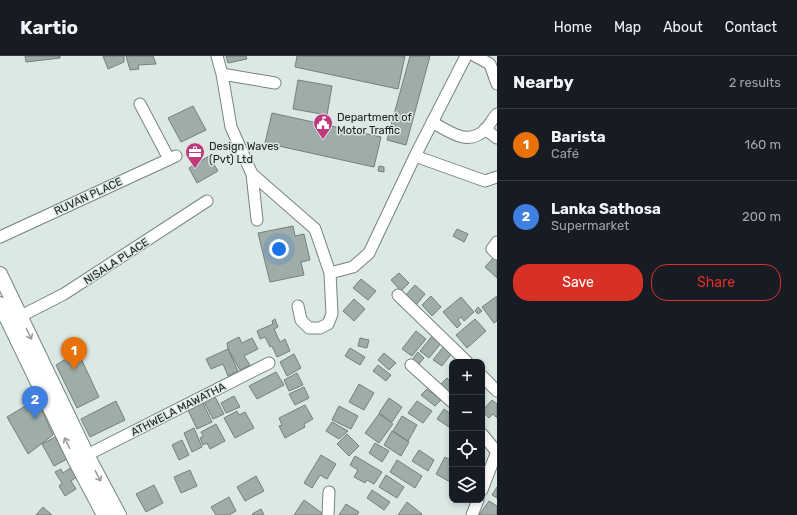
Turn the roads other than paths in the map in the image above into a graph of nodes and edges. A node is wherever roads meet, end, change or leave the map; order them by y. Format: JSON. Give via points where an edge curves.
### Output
{"nodes":[{"id":1,"x":217,"y":56,"type":"edge"},
{"id":2,"x":466,"y":56,"type":"edge"},
{"id":3,"x":476,"y":56,"type":"edge"},
{"id":4,"x":222,"y":74,"type":"junction"},
{"id":5,"x":275,"y":83,"type":"dead end"},
{"id":6,"x":497,"y":84,"type":"edge"},
{"id":7,"x":140,"y":104,"type":"dead end"},
{"id":8,"x":497,"y":114,"type":"edge"},
{"id":9,"x":432,"y":122,"type":"junction"},
{"id":10,"x":485,"y":129,"type":"junction"},
{"id":11,"x":497,"y":138,"type":"edge"},
{"id":12,"x":415,"y":156,"type":"junction"},
{"id":13,"x":252,"y":174,"type":"junction"},
{"id":14,"x":497,"y":177,"type":"edge"},
{"id":15,"x":208,"y":201,"type":"dead end"},
{"id":16,"x":256,"y":220,"type":"dead end"},
{"id":17,"x":0,"y":237,"type":"edge"},
{"id":18,"x":497,"y":242,"type":"edge"},
{"id":19,"x":497,"y":254,"type":"edge"},
{"id":20,"x":330,"y":272,"type":"junction"},
{"id":21,"x":0,"y":274,"type":"edge"},
{"id":22,"x":398,"y":295,"type":"dead end"},
{"id":23,"x":0,"y":304,"type":"edge"},
{"id":24,"x":298,"y":306,"type":"dead end"},
{"id":25,"x":21,"y":316,"type":"junction"},
{"id":26,"x":464,"y":359,"type":"edge"},
{"id":27,"x":269,"y":363,"type":"dead end"},
{"id":28,"x":411,"y":366,"type":"dead end"},
{"id":29,"x":485,"y":379,"type":"edge"},
{"id":30,"x":497,"y":391,"type":"edge"},
{"id":31,"x":449,"y":399,"type":"edge"},
{"id":32,"x":485,"y":438,"type":"edge"},
{"id":33,"x":497,"y":452,"type":"edge"},
{"id":34,"x":87,"y":455,"type":"junction"},
{"id":35,"x":485,"y":482,"type":"edge"},
{"id":36,"x":329,"y":492,"type":"dead end"},
{"id":37,"x":477,"y":503,"type":"edge"},
{"id":38,"x":104,"y":515,"type":"edge"},
{"id":39,"x":119,"y":515,"type":"edge"},
{"id":40,"x":328,"y":515,"type":"edge"},
{"id":41,"x":472,"y":515,"type":"edge"}],
"edges":[{"from":1,"to":4,"type":"street"},
{"from":2,"to":9,"type":"street"},
{"from":3,"to":6,"type":"street","via":[[490,64]]},
{"from":4,"to":5,"type":"street"},
{"from":4,"to":13,"type":"street","via":[[231,127]]},
{"from":7,"to":17,"type":"street","name":"RUVAN PLACE","via":[[172,158]]},
{"from":8,"to":10,"type":"street"},
{"from":9,"to":10,"type":"street","via":[[461,138],[476,136]]},
{"from":9,"to":12,"type":"street"},
{"from":10,"to":11,"type":"street"},
{"from":12,"to":14,"type":"street","via":[[485,181]]},
{"from":12,"to":20,"type":"street","via":[[369,253],[353,267]]},
{"from":13,"to":16,"type":"street"},
{"from":13,"to":20,"type":"street","via":[[315,229]]},
{"from":15,"to":25,"type":"street","name":"NISALA PLACE","via":[[64,294]]},
{"from":18,"to":19,"type":"street","via":[[492,249]]},
{"from":20,"to":24,"type":"street","via":[[332,314],[328,324],[320,328],[309,328],[301,320]]},
{"from":21,"to":25,"type":"main road"},
{"from":22,"to":26,"type":"street"},
{"from":38,"to":23,"type":"main road","one_way":true},
{"from":25,"to":34,"type":"main road","one_way":true},
{"from":27,"to":34,"type":"street","name":"ATHWELA MAWATHA"},
{"from":28,"to":31,"type":"street"},
{"from":29,"to":30,"type":"street"},
{"from":32,"to":33,"type":"street"},
{"from":33,"to":35,"type":"street"},
{"from":34,"to":39,"type":"main road","one_way":true},
{"from":36,"to":40,"type":"street"},
{"from":37,"to":41,"type":"street"}]}
